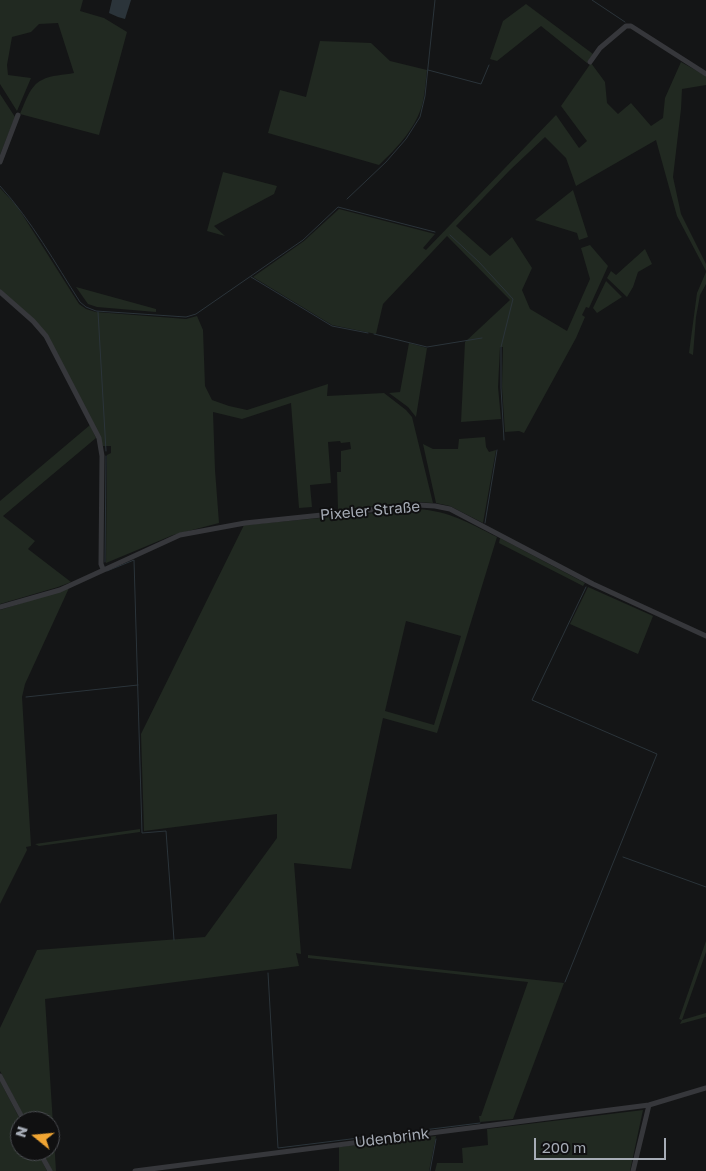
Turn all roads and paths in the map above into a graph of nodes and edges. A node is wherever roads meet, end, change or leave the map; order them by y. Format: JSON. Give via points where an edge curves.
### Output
{"nodes":[{"id":1,"x":590,"y":62,"type":"dead end"},
{"id":2,"x":706,"y":74,"type":"edge"},
{"id":3,"x":18,"y":115,"type":"dead end"},
{"id":4,"x":0,"y":162,"type":"edge"},
{"id":5,"x":0,"y":292,"type":"edge"},
{"id":6,"x":103,"y":569,"type":"junction"},
{"id":7,"x":0,"y":607,"type":"edge"},
{"id":8,"x":706,"y":636,"type":"edge"},
{"id":9,"x":0,"y":1076,"type":"edge"},
{"id":10,"x":706,"y":1088,"type":"edge"},
{"id":11,"x":649,"y":1105,"type":"junction"},
{"id":12,"x":19,"y":1111,"type":"edge"},
{"id":13,"x":135,"y":1171,"type":"edge"},
{"id":14,"x":633,"y":1171,"type":"edge"}],
"edges":[{"from":1,"to":2,"type":"street","via":[[606,43],[626,26],[631,26]]},
{"from":3,"to":4,"type":"street"},
{"from":5,"to":6,"type":"street","via":[[46,336],[99,438]]},
{"from":6,"to":7,"type":"street","name":"Pixeler Straße","via":[[60,590]]},
{"from":6,"to":8,"type":"street","name":"Pixeler Straße","via":[[174,537],[218,527],[418,505],[435,506],[450,509],[592,584]]},
{"from":9,"to":12,"type":"street"},
{"from":10,"to":11,"type":"street","name":"Udenbrink"},
{"from":11,"to":13,"type":"street","name":"Udenbrink"},
{"from":11,"to":14,"type":"street"}]}
